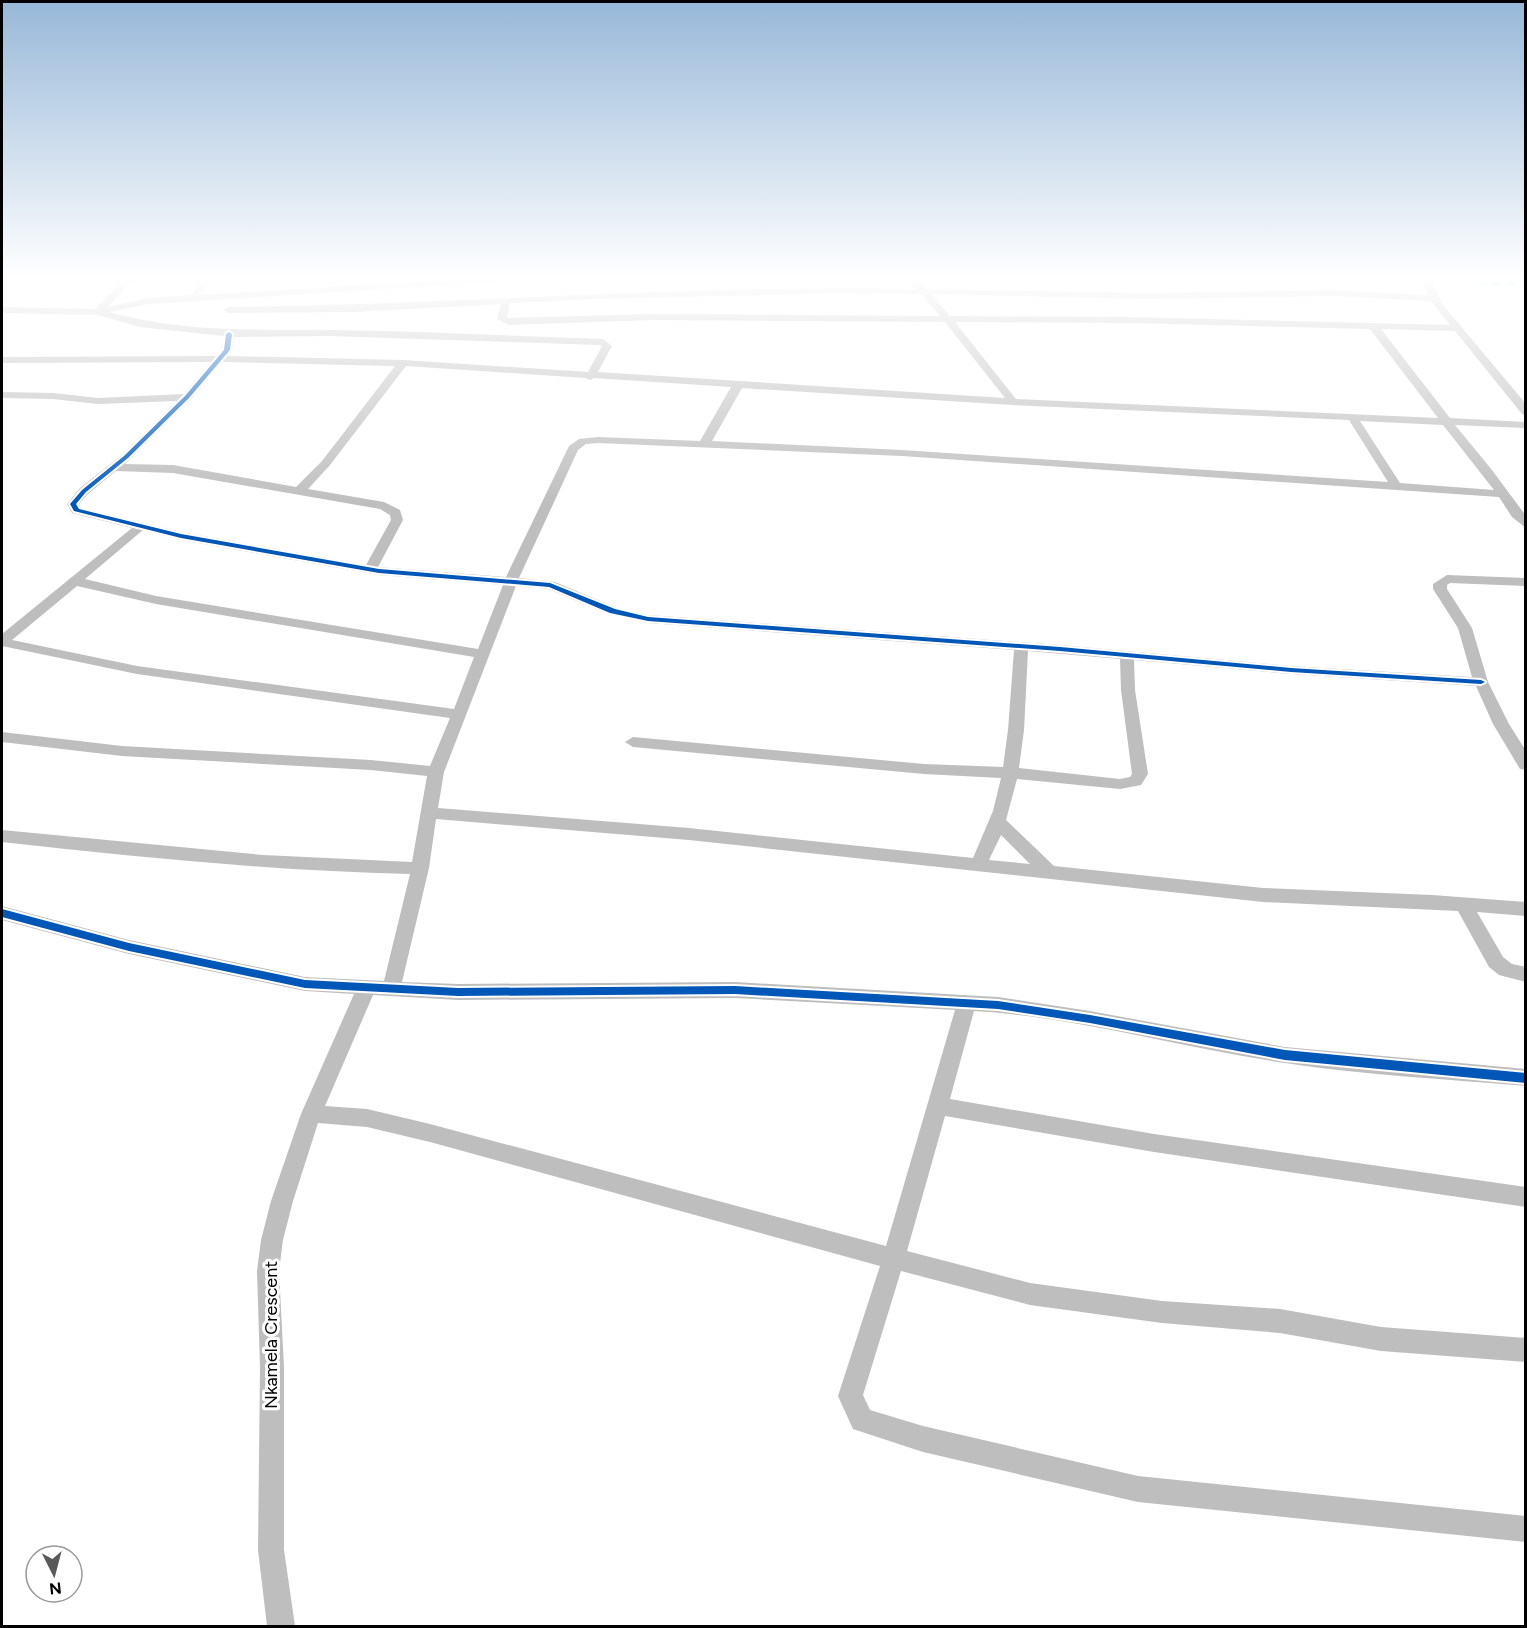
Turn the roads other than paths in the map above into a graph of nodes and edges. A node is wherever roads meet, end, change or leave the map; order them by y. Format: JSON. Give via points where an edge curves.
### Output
{"nodes":[{"id":1,"x":224,"y":353,"type":"edge"},
{"id":2,"x":603,"y":353,"type":"edge"},
{"id":3,"x":974,"y":353,"type":"edge"},
{"id":4,"x":1394,"y":353,"type":"edge"},
{"id":5,"x":1477,"y":353,"type":"edge"},
{"id":6,"x":2,"y":360,"type":"edge"},
{"id":7,"x":218,"y":360,"type":"junction"},
{"id":8,"x":403,"y":363,"type":"junction"},
{"id":9,"x":590,"y":377,"type":"junction"},
{"id":10,"x":739,"y":383,"type":"junction"},
{"id":11,"x":2,"y":395,"type":"edge"},
{"id":12,"x":187,"y":397,"type":"junction"},
{"id":13,"x":1013,"y":402,"type":"junction"},
{"id":14,"x":1526,"y":412,"type":"edge"},
{"id":15,"x":1353,"y":418,"type":"junction"},
{"id":16,"x":1446,"y":421,"type":"junction"},
{"id":17,"x":1526,"y":425,"type":"edge"},
{"id":18,"x":705,"y":443,"type":"junction"},
{"id":19,"x":114,"y":466,"type":"junction"},
{"id":20,"x":1396,"y":486,"type":"junction"},
{"id":21,"x":299,"y":491,"type":"junction"},
{"id":22,"x":1504,"y":494,"type":"junction"},
{"id":23,"x":1526,"y":524,"type":"edge"},
{"id":24,"x":140,"y":527,"type":"junction"},
{"id":25,"x":370,"y":569,"type":"junction"},
{"id":26,"x":75,"y":581,"type":"junction"},
{"id":27,"x":511,"y":582,"type":"junction"},
{"id":28,"x":1526,"y":582,"type":"edge"},
{"id":29,"x":2,"y":641,"type":"edge"},
{"id":30,"x":1021,"y":646,"type":"junction"},
{"id":31,"x":483,"y":654,"type":"junction"},
{"id":32,"x":1127,"y":655,"type":"junction"},
{"id":33,"x":1481,"y":682,"type":"junction"},
{"id":34,"x":458,"y":714,"type":"junction"},
{"id":35,"x":2,"y":737,"type":"edge"},
{"id":36,"x":633,"y":742,"type":"dead end"},
{"id":37,"x":1526,"y":765,"type":"edge"},
{"id":38,"x":436,"y":772,"type":"junction"},
{"id":39,"x":1011,"y":774,"type":"junction"},
{"id":40,"x":429,"y":813,"type":"junction"},
{"id":41,"x":999,"y":822,"type":"junction"},
{"id":42,"x":2,"y":836,"type":"edge"},
{"id":43,"x":979,"y":863,"type":"junction"},
{"id":44,"x":420,"y":868,"type":"junction"},
{"id":45,"x":1048,"y":871,"type":"junction"},
{"id":46,"x":1463,"y":904,"type":"junction"},
{"id":47,"x":1526,"y":909,"type":"edge"},
{"id":48,"x":2,"y":913,"type":"edge"},
{"id":49,"x":1526,"y":975,"type":"edge"},
{"id":50,"x":366,"y":989,"type":"junction"},
{"id":51,"x":391,"y":990,"type":"junction"},
{"id":52,"x":967,"y":1004,"type":"junction"},
{"id":53,"x":1526,"y":1078,"type":"edge"},
{"id":54,"x":938,"y":1106,"type":"junction"},
{"id":55,"x":311,"y":1114,"type":"junction"},
{"id":56,"x":1526,"y":1197,"type":"edge"},
{"id":57,"x":894,"y":1258,"type":"junction"},
{"id":58,"x":1526,"y":1350,"type":"edge"},
{"id":59,"x":1526,"y":1528,"type":"edge"},
{"id":60,"x":281,"y":1626,"type":"edge"}],
"edges":[{"from":1,"to":7,"type":"street"},
{"from":2,"to":9,"type":"street"},
{"from":3,"to":13,"type":"street"},
{"from":4,"to":16,"type":"street"},
{"from":5,"to":14,"type":"street"},
{"from":6,"to":7,"type":"street"},
{"from":7,"to":8,"type":"street"},
{"from":7,"to":12,"type":"street"},
{"from":8,"to":9,"type":"street"},
{"from":8,"to":21,"type":"street","via":[[326,464]]},
{"from":9,"to":10,"type":"street"},
{"from":10,"to":13,"type":"street"},
{"from":10,"to":18,"type":"street"},
{"from":11,"to":12,"type":"street","via":[[98,401]]},
{"from":12,"to":19,"type":"street"},
{"from":13,"to":15,"type":"street"},
{"from":15,"to":16,"type":"street"},
{"from":15,"to":20,"type":"street"},
{"from":16,"to":17,"type":"street"},
{"from":16,"to":22,"type":"street"},
{"from":18,"to":20,"type":"street"},
{"from":18,"to":27,"type":"street","via":[[598,440],[583,441],[573,448]]},
{"from":19,"to":21,"type":"street","via":[[172,469]]},
{"from":19,"to":24,"type":"street","via":[[73,504],[76,510]]},
{"from":20,"to":22,"type":"street"},
{"from":21,"to":25,"type":"street","via":[[374,504],[396,513],[397,520]]},
{"from":22,"to":23,"type":"street"},
{"from":24,"to":25,"type":"street"},
{"from":24,"to":26,"type":"street"},
{"from":25,"to":27,"type":"street"},
{"from":26,"to":29,"type":"street"},
{"from":26,"to":31,"type":"street","via":[[156,600]]},
{"from":27,"to":30,"type":"street","via":[[550,585],[613,611],[648,619]]},
{"from":27,"to":31,"type":"street"},
{"from":28,"to":33,"type":"street","via":[[1447,579],[1440,584],[1465,628]]},
{"from":29,"to":34,"type":"street","via":[[137,670]]},
{"from":30,"to":32,"type":"street"},
{"from":30,"to":39,"type":"street","via":[[1016,751]]},
{"from":31,"to":34,"type":"street"},
{"from":32,"to":33,"type":"street"},
{"from":32,"to":39,"type":"street","via":[[1140,774],[1135,780],[1120,784]]},
{"from":33,"to":37,"type":"street"},
{"from":34,"to":38,"type":"street"},
{"from":35,"to":38,"type":"street","via":[[122,751]]},
{"from":36,"to":39,"type":"street"},
{"from":38,"to":40,"type":"street"},
{"from":39,"to":41,"type":"street"},
{"from":40,"to":43,"type":"street"},
{"from":40,"to":44,"type":"street"},
{"from":41,"to":43,"type":"street"},
{"from":41,"to":45,"type":"street"},
{"from":42,"to":44,"type":"street","via":[[340,867]]},
{"from":43,"to":45,"type":"street"},
{"from":44,"to":51,"type":"street"},
{"from":45,"to":46,"type":"street","via":[[1263,895]]},
{"from":46,"to":47,"type":"street"},
{"from":46,"to":49,"type":"street","via":[[1496,962],[1506,970]]},
{"from":48,"to":50,"type":"street","via":[[230,969],[305,984]]},
{"from":50,"to":51,"type":"street"},
{"from":50,"to":55,"type":"street","name":"Nkamela Crescent"},
{"from":51,"to":52,"type":"street","via":[[735,990]]},
{"from":52,"to":53,"type":"street","via":[[1090,1019],[1285,1055]]},
{"from":52,"to":54,"type":"street"},
{"from":54,"to":56,"type":"street","via":[[1154,1143]]},
{"from":54,"to":57,"type":"street"},
{"from":55,"to":57,"type":"street","via":[[366,1118],[430,1133]]},
{"from":55,"to":60,"type":"street","name":"Nkamela Crescent","via":[[282,1201],[268,1271],[271,1550]]},
{"from":57,"to":58,"type":"street","via":[[1030,1294],[1162,1312],[1280,1321],[1382,1339]]},
{"from":57,"to":59,"type":"street","via":[[850,1396],[862,1420],[923,1439],[1138,1489]]}]}
